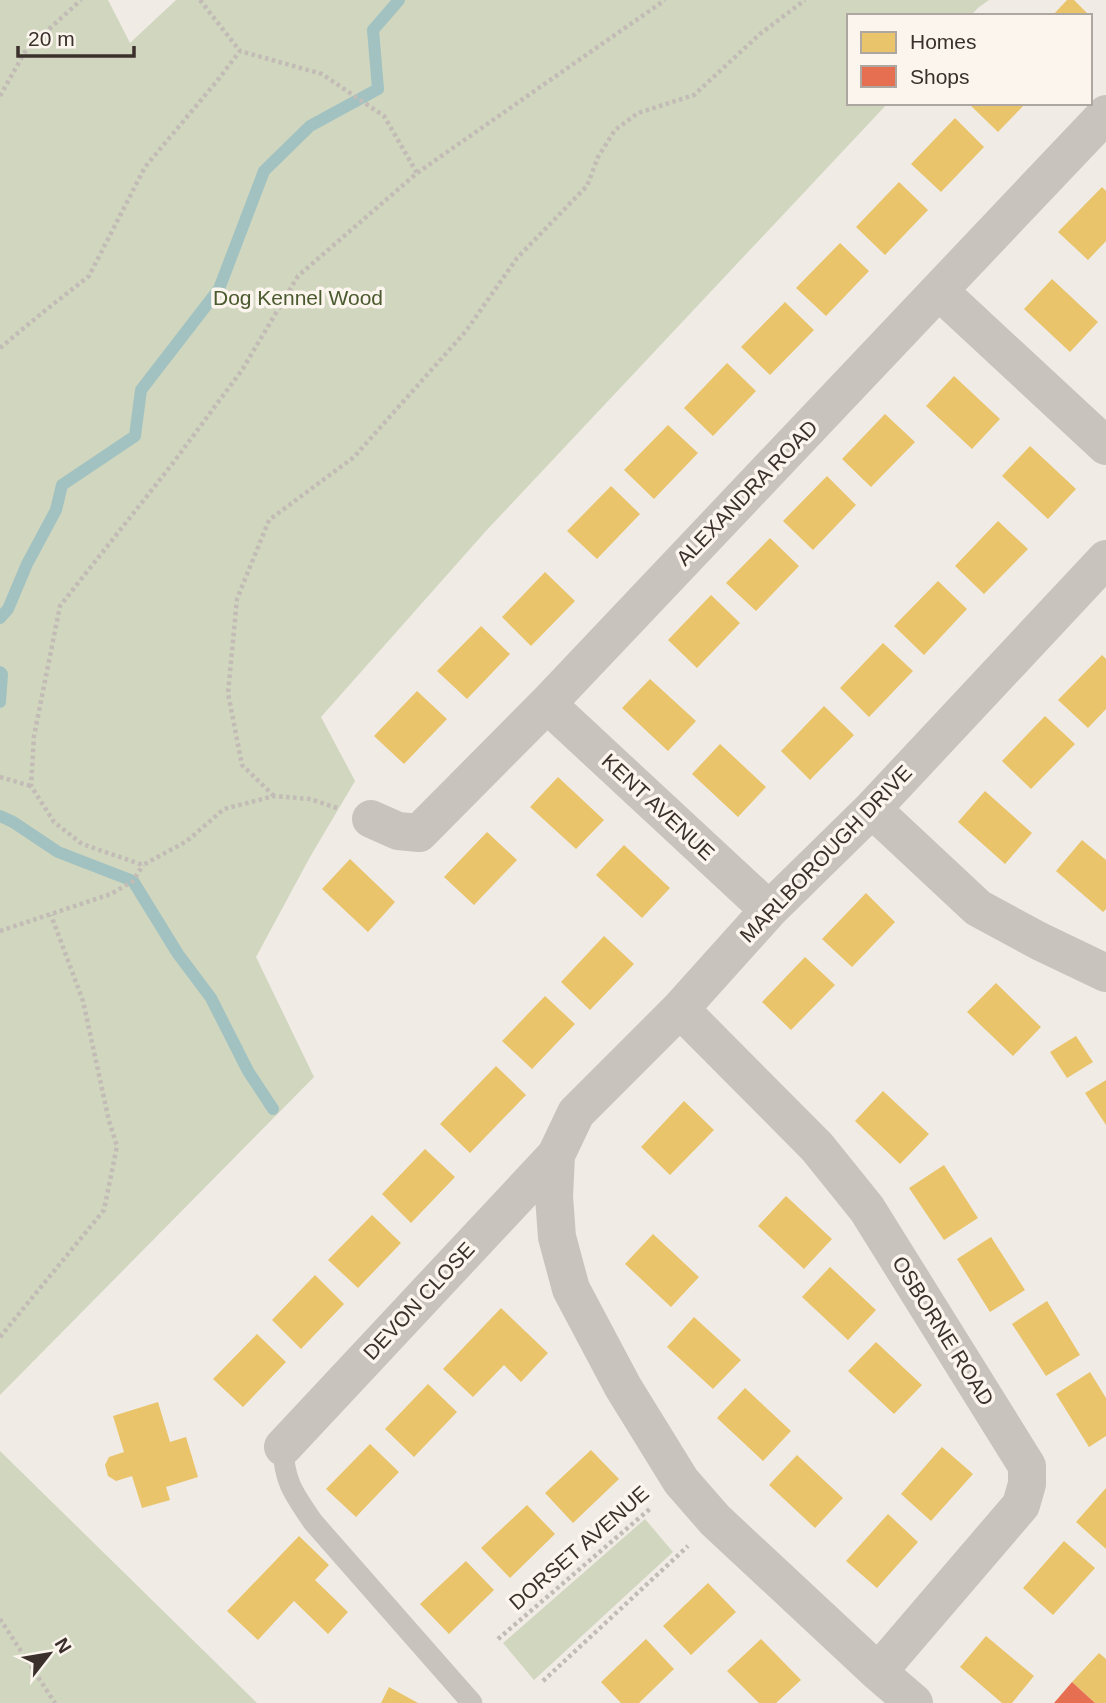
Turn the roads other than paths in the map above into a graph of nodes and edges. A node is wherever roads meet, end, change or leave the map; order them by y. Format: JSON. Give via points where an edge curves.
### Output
{"nodes":[{"id":1,"x":1106,"y":114,"type":"edge"},
{"id":2,"x":939,"y":291,"type":"junction"},
{"id":3,"x":1106,"y":446,"type":"edge"},
{"id":4,"x":1106,"y":559,"type":"edge"},
{"id":5,"x":547,"y":704,"type":"junction"},
{"id":6,"x":872,"y":809,"type":"junction"},
{"id":7,"x":371,"y":819,"type":"dead end"},
{"id":8,"x":769,"y":910,"type":"junction"},
{"id":9,"x":1106,"y":973,"type":"edge"},
{"id":10,"x":680,"y":1009,"type":"junction"},
{"id":11,"x":555,"y":1155,"type":"junction"},
{"id":12,"x":283,"y":1447,"type":"joint"},
{"id":13,"x":878,"y":1672,"type":"junction"},
{"id":14,"x":472,"y":1703,"type":"edge"},
{"id":15,"x":914,"y":1703,"type":"edge"}],
"edges":[{"from":1,"to":2,"type":"street","name":"ALEXANDRA ROAD"},
{"from":2,"to":3,"type":"street"},
{"from":2,"to":5,"type":"street","name":"ALEXANDRA ROAD"},
{"from":4,"to":6,"type":"street","name":"MARLBOROUGH DRIVE"},
{"from":5,"to":7,"type":"street","name":"ALEXANDRA ROAD","via":[[419,833],[398,831]]},
{"from":5,"to":8,"type":"street","name":"KENT AVENUE"},
{"from":6,"to":8,"type":"street","name":"MARLBOROUGH DRIVE"},
{"from":6,"to":9,"type":"street","via":[[978,908]]},
{"from":8,"to":10,"type":"street","name":"MARLBOROUGH DRIVE"},
{"from":10,"to":11,"type":"street","name":"MARLBOROUGH DRIVE","via":[[576,1114]]},
{"from":10,"to":13,"type":"street","name":"OSBORNE ROAD","via":[[817,1147],[867,1209],[1027,1466],[1021,1505]]},
{"from":11,"to":12,"type":"street","name":"DEVON CLOSE"},
{"from":11,"to":13,"type":"street","via":[[557,1237],[571,1289],[623,1387],[681,1481],[715,1520]]},
{"from":12,"to":14,"type":"lane","via":[[292,1492],[313,1522]]},
{"from":13,"to":15,"type":"street"}]}
